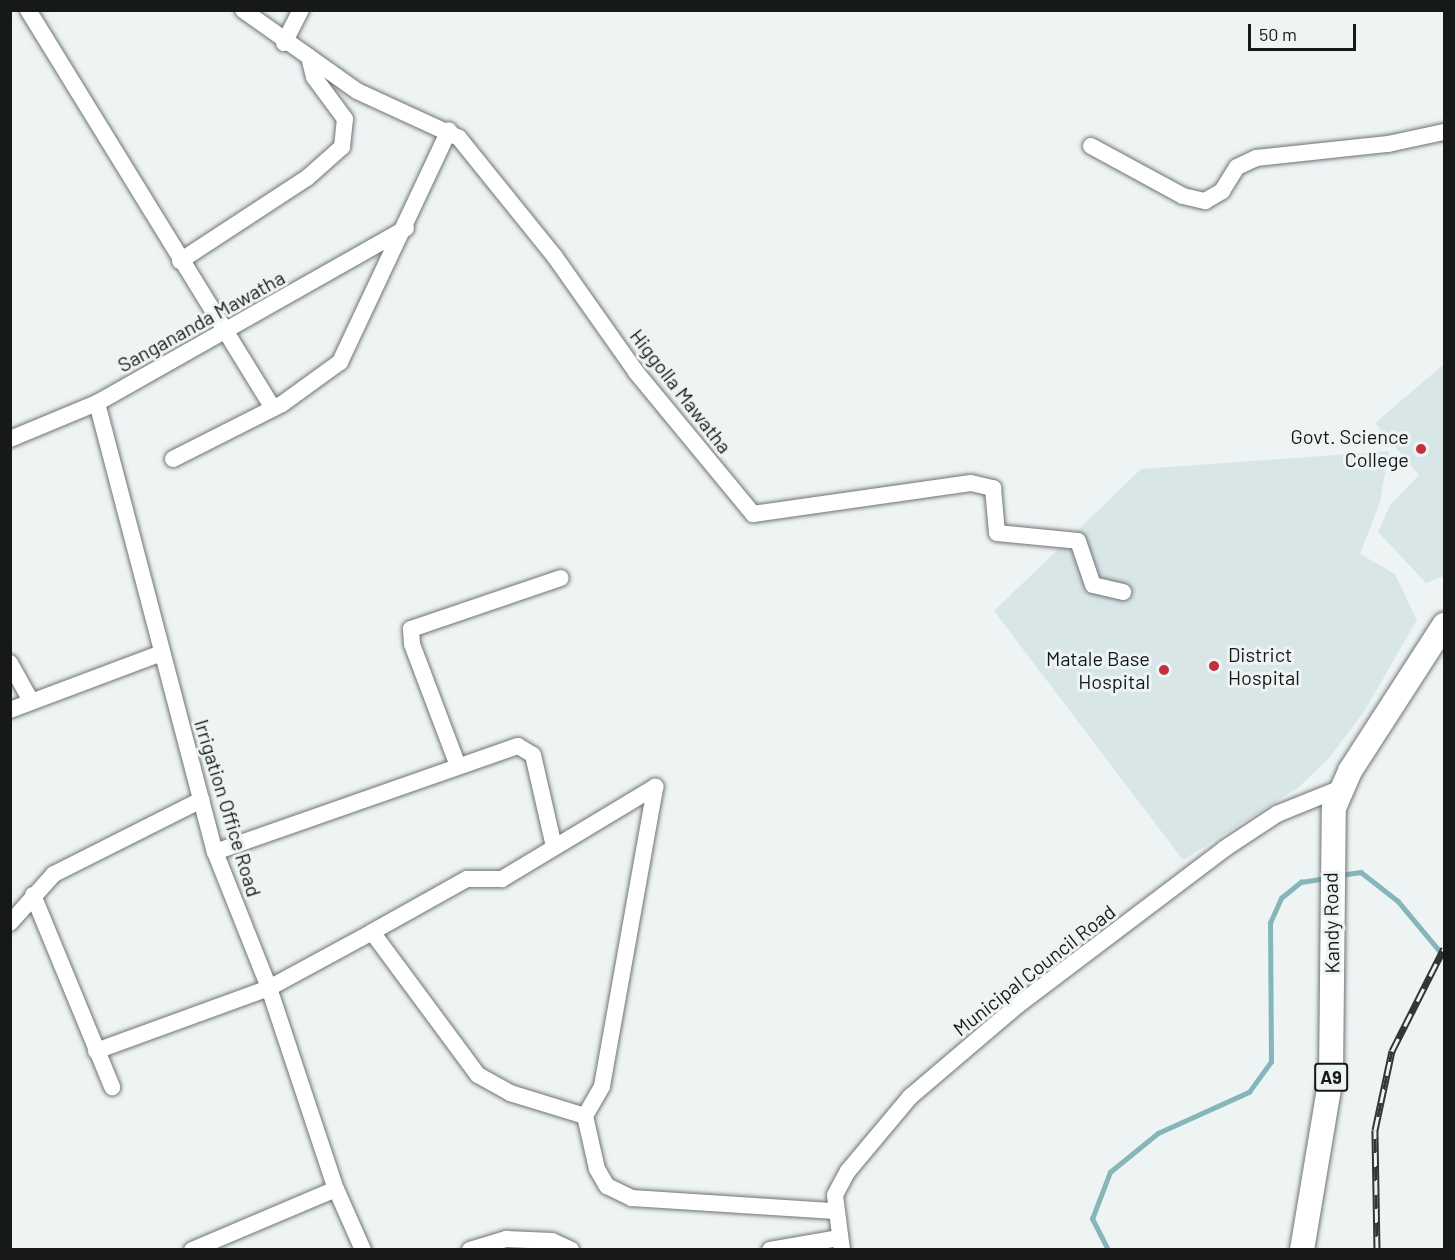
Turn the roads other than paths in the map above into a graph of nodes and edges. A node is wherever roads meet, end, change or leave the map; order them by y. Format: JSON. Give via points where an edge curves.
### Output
{"nodes":[{"id":1,"x":28,"y":10,"type":"edge"},
{"id":2,"x":243,"y":10,"type":"edge"},
{"id":3,"x":301,"y":10,"type":"edge"},
{"id":4,"x":284,"y":43,"type":"junction"},
{"id":5,"x":309,"y":57,"type":"junction"},
{"id":6,"x":449,"y":129,"type":"junction"},
{"id":7,"x":1444,"y":132,"type":"edge"},
{"id":8,"x":1091,"y":146,"type":"dead end"},
{"id":9,"x":406,"y":228,"type":"junction"},
{"id":10,"x":180,"y":261,"type":"junction"},
{"id":11,"x":223,"y":333,"type":"junction"},
{"id":12,"x":97,"y":403,"type":"junction"},
{"id":13,"x":273,"y":408,"type":"junction"},
{"id":14,"x":10,"y":439,"type":"edge"},
{"id":15,"x":173,"y":459,"type":"dead end"},
{"id":16,"x":561,"y":578,"type":"dead end"},
{"id":17,"x":1123,"y":592,"type":"dead end"},
{"id":18,"x":1444,"y":625,"type":"edge"},
{"id":19,"x":162,"y":653,"type":"junction"},
{"id":20,"x":10,"y":663,"type":"edge"},
{"id":21,"x":31,"y":701,"type":"junction"},
{"id":22,"x":10,"y":710,"type":"edge"},
{"id":23,"x":458,"y":766,"type":"junction"},
{"id":24,"x":1339,"y":789,"type":"junction"},
{"id":25,"x":201,"y":800,"type":"junction"},
{"id":26,"x":555,"y":847,"type":"junction"},
{"id":27,"x":215,"y":852,"type":"junction"},
{"id":28,"x":33,"y":895,"type":"junction"},
{"id":29,"x":10,"y":923,"type":"edge"},
{"id":30,"x":372,"y":932,"type":"junction"},
{"id":31,"x":269,"y":988,"type":"junction"},
{"id":32,"x":96,"y":1051,"type":"junction"},
{"id":33,"x":112,"y":1087,"type":"dead end"},
{"id":34,"x":585,"y":1116,"type":"junction"},
{"id":35,"x":336,"y":1189,"type":"junction"},
{"id":36,"x":835,"y":1211,"type":"junction"},
{"id":37,"x":840,"y":1244,"type":"edge"},
{"id":38,"x":192,"y":1250,"type":"edge"},
{"id":39,"x":363,"y":1250,"type":"edge"},
{"id":40,"x":470,"y":1250,"type":"edge"},
{"id":41,"x":571,"y":1250,"type":"edge"},
{"id":42,"x":770,"y":1250,"type":"edge"},
{"id":43,"x":1302,"y":1250,"type":"edge"}],
"edges":[{"from":1,"to":10,"type":"street"},
{"from":2,"to":4,"type":"street","name":"Higgolla Mawatha"},
{"from":3,"to":4,"type":"street"},
{"from":4,"to":5,"type":"street","name":"Higgolla Mawatha"},
{"from":5,"to":6,"type":"street","name":"Higgolla Mawatha","via":[[357,91]]},
{"from":5,"to":10,"type":"street","via":[[314,77],[345,119],[342,147],[307,178]]},
{"from":6,"to":9,"type":"street"},
{"from":6,"to":17,"type":"street","name":"Higgolla Mawatha","via":[[753,514],[971,483],[993,488],[997,533],[1078,541],[1093,585]]},
{"from":7,"to":8,"type":"street","via":[[1388,144],[1256,158],[1237,167],[1222,191],[1205,201],[1183,196]]},
{"from":9,"to":11,"type":"street","name":"Sangananda Mawatha"},
{"from":9,"to":13,"type":"street","via":[[340,362]]},
{"from":10,"to":11,"type":"street"},
{"from":11,"to":12,"type":"street","name":"Sangananda Mawatha"},
{"from":11,"to":13,"type":"street"},
{"from":12,"to":14,"type":"street","name":"Sangananda Mawatha"},
{"from":12,"to":19,"type":"street","name":"Irrigation Office Road"},
{"from":13,"to":15,"type":"street"},
{"from":16,"to":23,"type":"street","via":[[411,629],[412,644]]},
{"from":18,"to":24,"type":"highway","name":"Kandy Road","number":"A9"},
{"from":19,"to":21,"type":"street"},
{"from":19,"to":25,"type":"street","name":"Irrigation Office Road"},
{"from":20,"to":21,"type":"street"},
{"from":21,"to":22,"type":"street"},
{"from":23,"to":26,"type":"street","via":[[518,746],[533,755]]},
{"from":23,"to":27,"type":"street"},
{"from":24,"to":36,"type":"street","name":"Municipal Council Road","via":[[1276,814],[1018,1005],[910,1097],[848,1171],[835,1195]]},
{"from":24,"to":43,"type":"highway","name":"Kandy Road","number":"A9","via":[[1330,843],[1330,1077]]},
{"from":25,"to":27,"type":"street","name":"Irrigation Office Road"},
{"from":25,"to":28,"type":"street","via":[[54,874]]},
{"from":26,"to":30,"type":"street","via":[[502,879],[467,879]]},
{"from":26,"to":34,"type":"street","via":[[656,787],[602,1086]]},
{"from":27,"to":31,"type":"street","name":"Irrigation Office Road"},
{"from":28,"to":29,"type":"street"},
{"from":28,"to":32,"type":"street"},
{"from":30,"to":31,"type":"street"},
{"from":30,"to":34,"type":"street","via":[[478,1075],[510,1094]]},
{"from":31,"to":32,"type":"street"},
{"from":31,"to":35,"type":"street","name":"Irrigation Office Road"},
{"from":32,"to":33,"type":"street"},
{"from":34,"to":36,"type":"street","via":[[597,1169],[607,1186],[632,1198]]},
{"from":35,"to":38,"type":"street"},
{"from":35,"to":39,"type":"street","name":"Irrigation Office Road"},
{"from":36,"to":37,"type":"street","name":"Municipal Council Road"},
{"from":37,"to":42,"type":"street"},
{"from":40,"to":41,"type":"street","via":[[506,1239],[552,1241]]}]}
